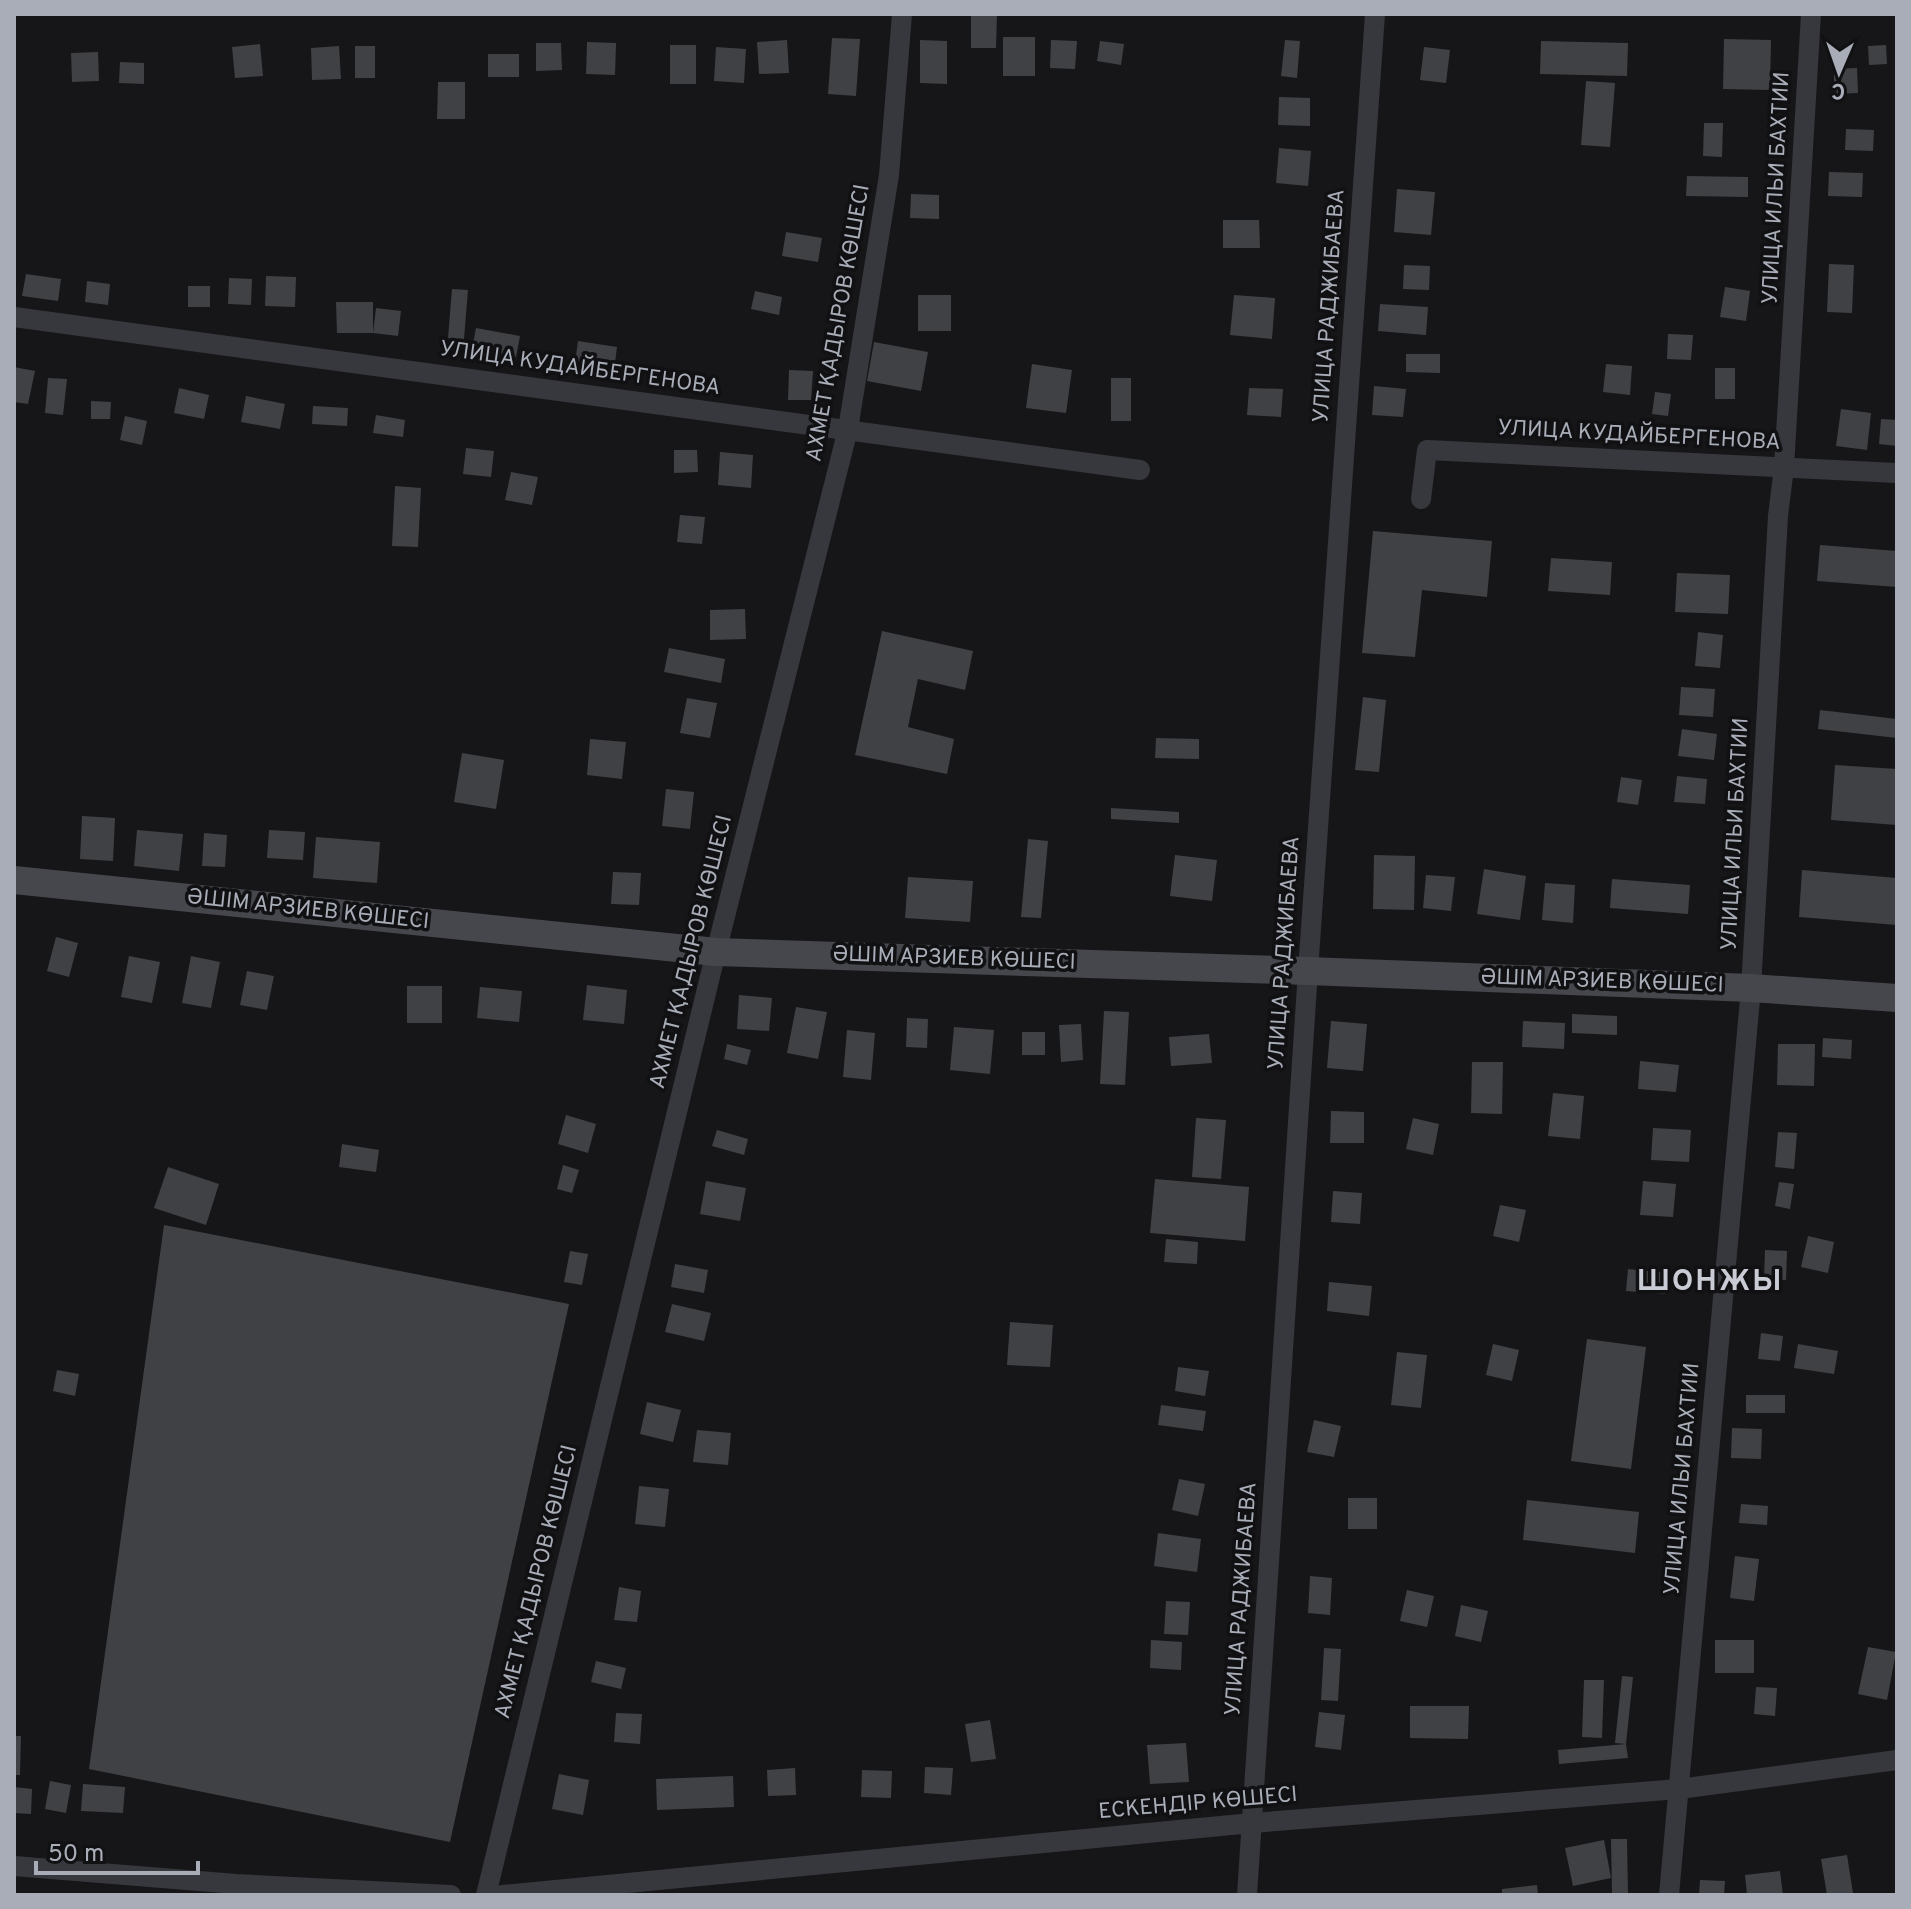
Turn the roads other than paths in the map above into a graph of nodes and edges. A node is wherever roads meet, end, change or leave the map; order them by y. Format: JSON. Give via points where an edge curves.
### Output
{"nodes":[{"id":1,"x":902,"y":14,"type":"edge"},
{"id":2,"x":1375,"y":14,"type":"edge"},
{"id":3,"x":1811,"y":14,"type":"edge"},
{"id":4,"x":14,"y":317,"type":"edge"},
{"id":5,"x":848,"y":429,"type":"junction"},
{"id":6,"x":1784,"y":467,"type":"junction"},
{"id":7,"x":1140,"y":470,"type":"dead end"},
{"id":8,"x":1897,"y":473,"type":"edge"},
{"id":9,"x":1421,"y":499,"type":"dead end"},
{"id":10,"x":14,"y":880,"type":"edge"},
{"id":11,"x":716,"y":952,"type":"junction"},
{"id":12,"x":1308,"y":971,"type":"junction"},
{"id":13,"x":1751,"y":988,"type":"junction"},
{"id":14,"x":1897,"y":998,"type":"edge"},
{"id":15,"x":1897,"y":1760,"type":"edge"},
{"id":16,"x":1679,"y":1789,"type":"junction"},
{"id":17,"x":1252,"y":1823,"type":"junction"},
{"id":18,"x":14,"y":1866,"type":"edge"},
{"id":19,"x":451,"y":1895,"type":"edge"},
{"id":20,"x":486,"y":1895,"type":"edge"},
{"id":21,"x":502,"y":1895,"type":"edge"},
{"id":22,"x":1247,"y":1895,"type":"edge"},
{"id":23,"x":1669,"y":1895,"type":"edge"}],
"edges":[{"from":1,"to":5,"type":"street","name":"АХМЕТ ҚАДЫРОВ КӨШЕСІ","via":[[889,175]]},
{"from":2,"to":12,"type":"street","name":"УЛИЦА РАДЖИБАЕВА"},
{"from":3,"to":6,"type":"street","name":"УЛИЦА ИЛЬИ БАХТИИ"},
{"from":4,"to":5,"type":"street","name":"УЛИЦА КУДАЙБЕРГЕНОВА"},
{"from":5,"to":7,"type":"street","name":"УЛИЦА КУДАЙБЕРГЕНОВА"},
{"from":5,"to":11,"type":"street","name":"АХМЕТ ҚАДЫРОВ КӨШЕСІ"},
{"from":6,"to":8,"type":"street","name":"УЛИЦА КУДАЙБЕРГЕНОВА"},
{"from":6,"to":9,"type":"street","name":"УЛИЦА КУДАЙБЕРГЕНОВА","via":[[1427,450]]},
{"from":6,"to":13,"type":"street","name":"УЛИЦА ИЛЬИ БАХТИИ"},
{"from":10,"to":11,"type":"street","name":"ӘШІМ АРЗИЕВ КӨШЕСІ"},
{"from":11,"to":12,"type":"street","name":"ӘШІМ АРЗИЕВ КӨШЕСІ"},
{"from":11,"to":20,"type":"street","name":"АХМЕТ ҚАДЫРОВ КӨШЕСІ"},
{"from":12,"to":13,"type":"street","name":"ӘШІМ АРЗИЕВ КӨШЕСІ"},
{"from":12,"to":17,"type":"street","name":"УЛИЦА РАДЖИБАЕВА"},
{"from":13,"to":14,"type":"street","name":"ӘШІМ АРЗИЕВ КӨШЕСІ"},
{"from":13,"to":16,"type":"street","name":"УЛИЦА ИЛЬИ БАХТИИ"},
{"from":15,"to":16,"type":"street","name":"ЕСКЕНДІР КӨШЕСІ"},
{"from":16,"to":17,"type":"street","name":"ЕСКЕНДІР КӨШЕСІ"},
{"from":16,"to":23,"type":"street","name":"УЛИЦА ИЛЬИ БАХТИИ"},
{"from":17,"to":21,"type":"street","name":"ЕСКЕНДІР КӨШЕСІ"},
{"from":17,"to":22,"type":"street","name":"УЛИЦА РАДЖИБАЕВА"},
{"from":18,"to":19,"type":"street"}]}
